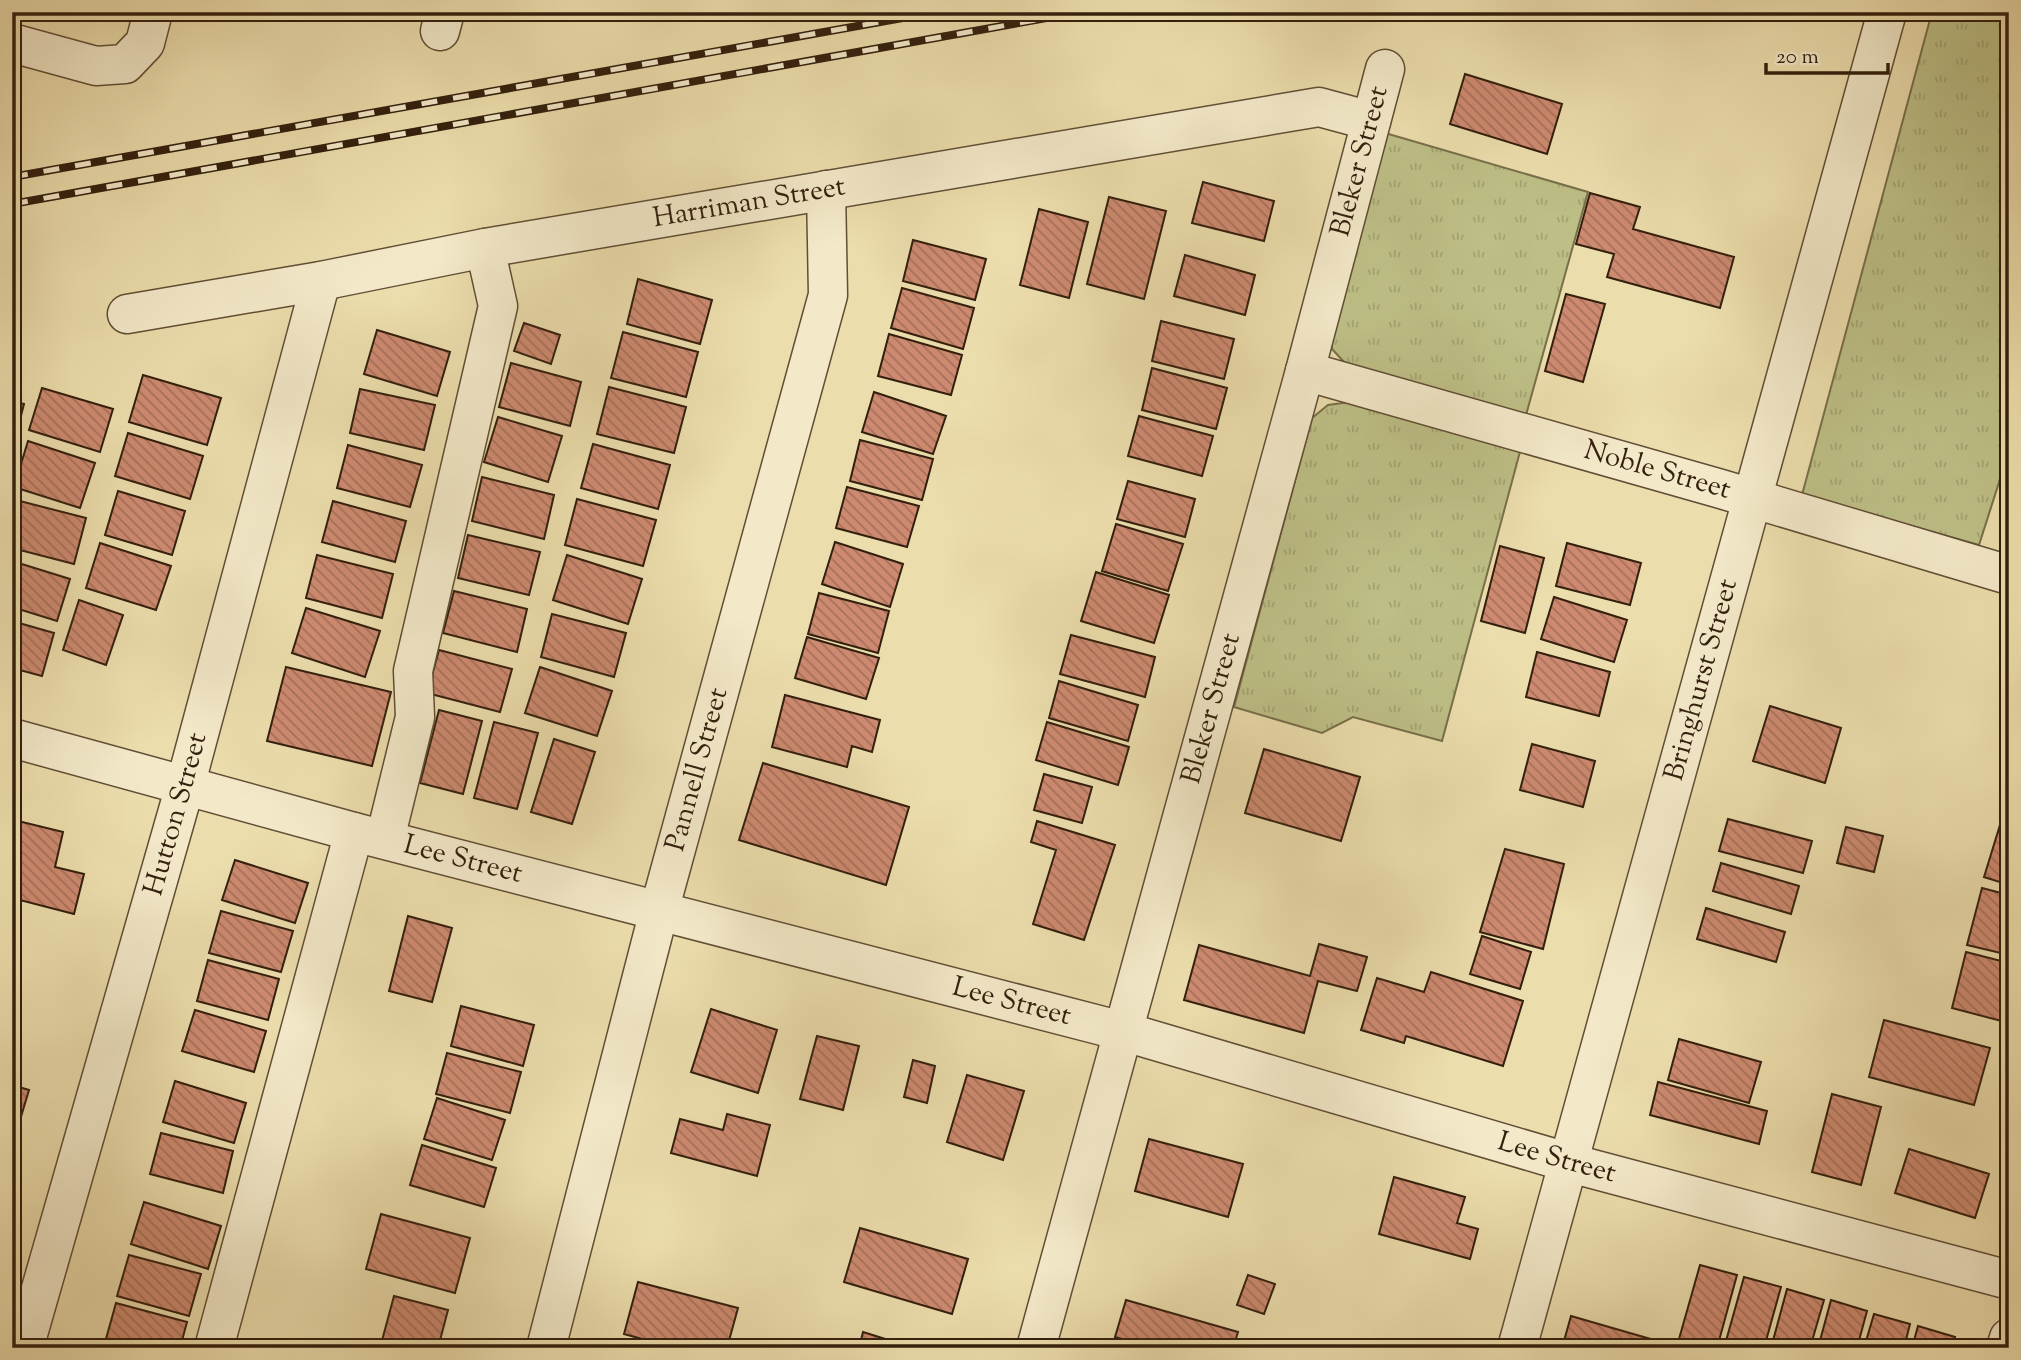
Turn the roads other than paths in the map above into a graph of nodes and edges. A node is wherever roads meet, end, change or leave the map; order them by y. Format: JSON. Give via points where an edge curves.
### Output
{"nodes":[{"id":1,"x":153,"y":12,"type":"edge"},
{"id":2,"x":1887,"y":12,"type":"edge"},
{"id":3,"x":19,"y":45,"type":"edge"},
{"id":4,"x":1385,"y":69,"type":"dead end"},
{"id":5,"x":1371,"y":121,"type":"junction"},
{"id":6,"x":826,"y":190,"type":"junction"},
{"id":7,"x":485,"y":248,"type":"junction"},
{"id":8,"x":321,"y":281,"type":"junction"},
{"id":9,"x":127,"y":314,"type":"dead end"},
{"id":10,"x":1305,"y":371,"type":"junction"},
{"id":11,"x":1751,"y":500,"type":"junction"},
{"id":12,"x":2009,"y":575,"type":"edge"},
{"id":13,"x":12,"y":738,"type":"edge"},
{"id":14,"x":185,"y":786,"type":"junction"},
{"id":15,"x":369,"y":835,"type":"junction"},
{"id":16,"x":660,"y":911,"type":"junction"},
{"id":17,"x":1122,"y":1031,"type":"junction"},
{"id":18,"x":1570,"y":1163,"type":"junction"},
{"id":19,"x":2009,"y":1280,"type":"edge"},
{"id":20,"x":2009,"y":1338,"type":"edge"},
{"id":21,"x":24,"y":1348,"type":"edge"},
{"id":22,"x":214,"y":1348,"type":"edge"},
{"id":23,"x":546,"y":1348,"type":"edge"},
{"id":24,"x":1036,"y":1348,"type":"edge"},
{"id":25,"x":1517,"y":1348,"type":"edge"},
{"id":26,"x":2006,"y":1348,"type":"edge"}],
"edges":[{"from":1,"to":3,"type":"street","via":[[145,43],[125,64],[96,66]]},
{"from":2,"to":11,"type":"street","name":"Bringhurst Street"},
{"from":4,"to":5,"type":"street","name":"Bleker Street"},
{"from":5,"to":6,"type":"street","name":"Harriman Street","via":[[1319,107]]},
{"from":5,"to":10,"type":"street","name":"Bleker Street"},
{"from":6,"to":7,"type":"street","name":"Harriman Street"},
{"from":6,"to":16,"type":"street","name":"Pannell Street","via":[[828,295]]},
{"from":7,"to":8,"type":"street","name":"Harriman Street"},
{"from":7,"to":15,"type":"street","via":[[498,306],[413,671],[415,717]]},
{"from":8,"to":9,"type":"street","name":"Harriman Street"},
{"from":8,"to":14,"type":"street","name":"Hutton Street"},
{"from":10,"to":11,"type":"street","name":"Noble Street"},
{"from":10,"to":17,"type":"street","name":"Bleker Street"},
{"from":11,"to":12,"type":"street","name":"Noble Street"},
{"from":11,"to":18,"type":"street","name":"Bringhurst Street"},
{"from":13,"to":14,"type":"street","name":"Lee Street"},
{"from":14,"to":15,"type":"street","name":"Lee Street"},
{"from":14,"to":21,"type":"street","name":"Hutton Street"},
{"from":15,"to":16,"type":"street","name":"Lee Street"},
{"from":15,"to":22,"type":"street"},
{"from":16,"to":17,"type":"street","name":"Lee Street"},
{"from":16,"to":23,"type":"street","name":"Pannell Street"},
{"from":17,"to":18,"type":"street","name":"Lee Street"},
{"from":17,"to":24,"type":"street","name":"Bleker Street"},
{"from":18,"to":19,"type":"street","name":"Lee Street"},
{"from":18,"to":25,"type":"street","name":"Bringhurst Street"},
{"from":20,"to":26,"type":"street"}]}
